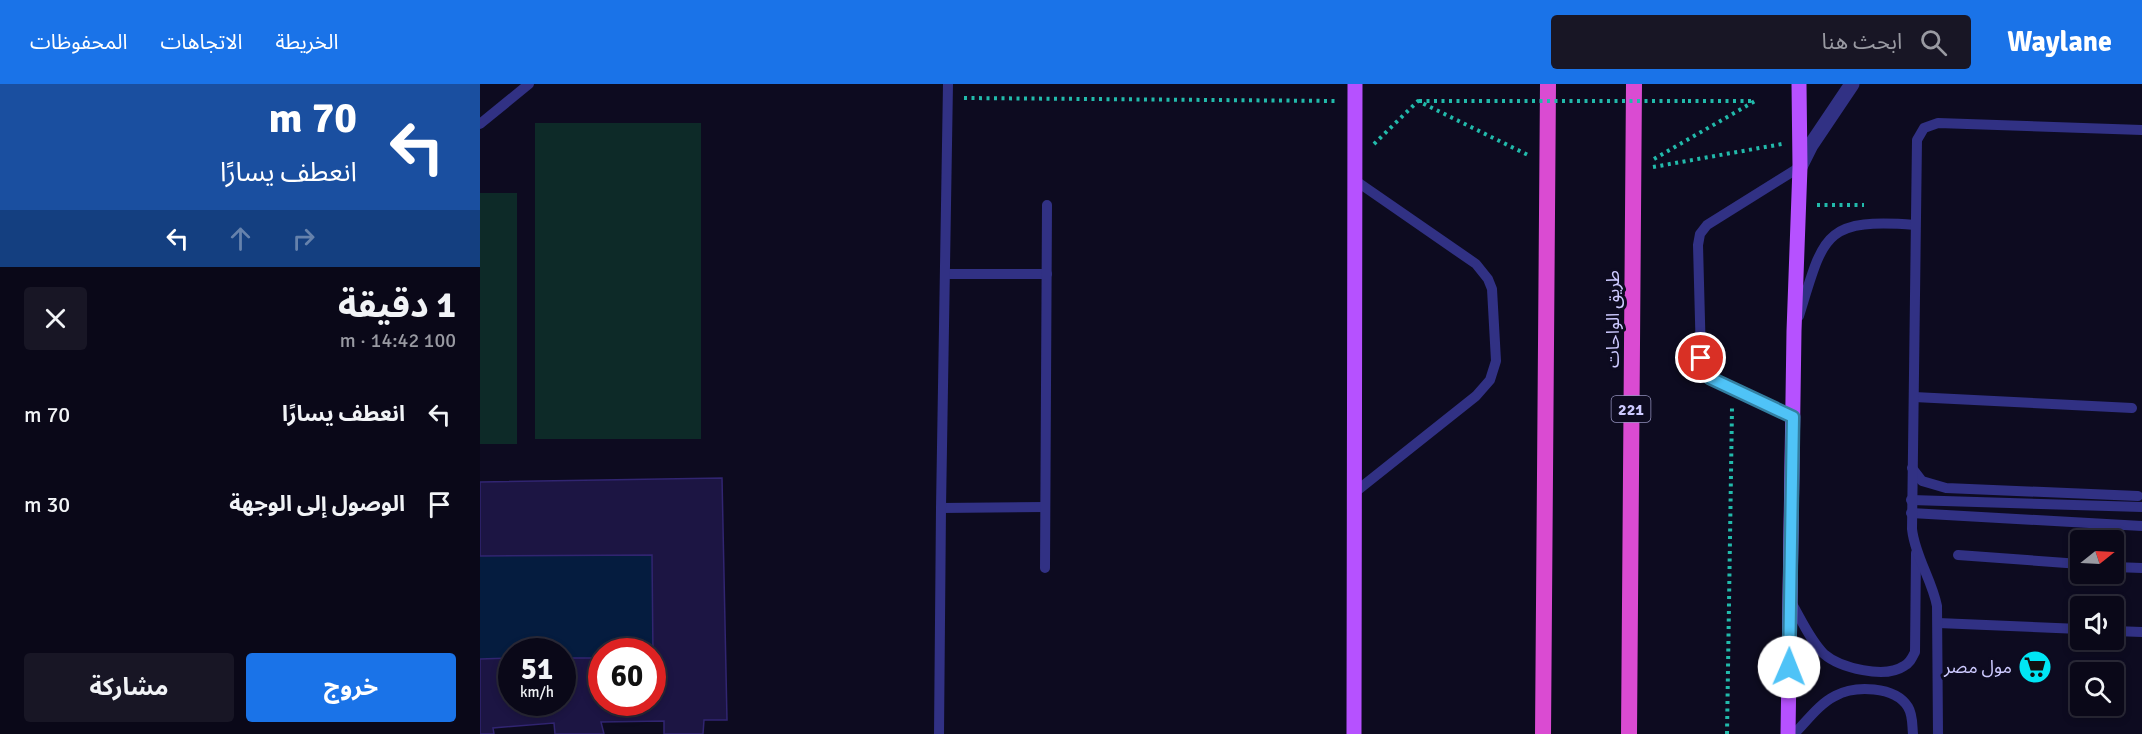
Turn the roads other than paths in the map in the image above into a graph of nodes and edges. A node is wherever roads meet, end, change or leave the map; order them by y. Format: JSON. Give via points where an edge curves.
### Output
{"nodes":[{"id":1,"x":529,"y":84,"type":"edge"},
{"id":2,"x":948,"y":84,"type":"edge"},
{"id":3,"x":1355,"y":84,"type":"edge"},
{"id":4,"x":1548,"y":84,"type":"edge"},
{"id":5,"x":1634,"y":84,"type":"edge"},
{"id":6,"x":1799,"y":84,"type":"edge"},
{"id":7,"x":1852,"y":84,"type":"edge"},
{"id":8,"x":480,"y":124,"type":"edge"},
{"id":9,"x":2142,"y":129,"type":"edge"},
{"id":10,"x":1800,"y":167,"type":"junction"},
{"id":11,"x":1356,"y":181,"type":"junction"},
{"id":12,"x":1047,"y":205,"type":"dead end"},
{"id":13,"x":1915,"y":225,"type":"junction"},
{"id":14,"x":945,"y":274,"type":"junction"},
{"id":15,"x":1047,"y":274,"type":"junction"},
{"id":16,"x":1794,"y":331,"type":"junction"},
{"id":17,"x":1914,"y":397,"type":"junction"},
{"id":18,"x":2132,"y":408,"type":"dead end"},
{"id":19,"x":1793,"y":417,"type":"junction"},
{"id":20,"x":1912,"y":468,"type":"junction"},
{"id":21,"x":1354,"y":494,"type":"junction"},
{"id":22,"x":2138,"y":496,"type":"dead end"},
{"id":23,"x":1911,"y":500,"type":"junction"},
{"id":24,"x":1045,"y":507,"type":"junction"},
{"id":25,"x":2142,"y":507,"type":"edge"},
{"id":26,"x":941,"y":508,"type":"junction"},
{"id":27,"x":1911,"y":513,"type":"junction"},
{"id":28,"x":2142,"y":526,"type":"edge"},
{"id":29,"x":1916,"y":547,"type":"junction"},
{"id":30,"x":1958,"y":555,"type":"dead end"},
{"id":31,"x":2070,"y":563,"type":"edge"},
{"id":32,"x":2124,"y":567,"type":"edge"},
{"id":33,"x":2142,"y":567,"type":"edge"},
{"id":34,"x":1044,"y":568,"type":"dead end"},
{"id":35,"x":1790,"y":600,"type":"junction"},
{"id":36,"x":1938,"y":623,"type":"junction"},
{"id":37,"x":2070,"y":629,"type":"edge"},
{"id":38,"x":2124,"y":631,"type":"edge"},
{"id":39,"x":2142,"y":632,"type":"edge"},
{"id":40,"x":939,"y":734,"type":"edge"},
{"id":41,"x":1353,"y":734,"type":"edge"},
{"id":42,"x":1543,"y":734,"type":"edge"},
{"id":43,"x":1629,"y":734,"type":"edge"},
{"id":44,"x":1788,"y":734,"type":"edge"},
{"id":45,"x":1794,"y":734,"type":"edge"},
{"id":46,"x":1913,"y":734,"type":"edge"},
{"id":47,"x":1938,"y":734,"type":"edge"}],
"edges":[{"from":1,"to":8,"type":"lane"},
{"from":2,"to":14,"type":"lane"},
{"from":3,"to":11,"type":"main road"},
{"from":4,"to":42,"type":"highway"},
{"from":5,"to":43,"type":"highway","name":"طريق الواحات","number":"221"},
{"from":6,"to":10,"type":"main road"},
{"from":7,"to":10,"type":"street"},
{"from":9,"to":13,"type":"lane","via":[[1931,124],[1917,140]]},
{"from":10,"to":16,"type":"main road"},
{"from":10,"to":19,"type":"lane","via":[[1707,225],[1698,240],[1701,364],[1710,378]]},
{"from":11,"to":21,"type":"main road"},
{"from":11,"to":21,"type":"lane","via":[[1483,271],[1492,289],[1496,361],[1490,380],[1476,396]]},
{"from":12,"to":15,"type":"lane"},
{"from":13,"to":16,"type":"lane","via":[[1856,225],[1835,233],[1816,260]]},
{"from":13,"to":17,"type":"lane"},
{"from":14,"to":15,"type":"lane"},
{"from":14,"to":26,"type":"lane"},
{"from":15,"to":24,"type":"lane"},
{"from":16,"to":19,"type":"main road"},
{"from":17,"to":18,"type":"lane"},
{"from":17,"to":20,"type":"lane"},
{"from":19,"to":35,"type":"main road"},
{"from":20,"to":22,"type":"lane","via":[[1922,482],[1946,488]]},
{"from":20,"to":23,"type":"lane"},
{"from":21,"to":41,"type":"main road"},
{"from":23,"to":25,"type":"lane"},
{"from":23,"to":27,"type":"lane"},
{"from":24,"to":26,"type":"lane"},
{"from":24,"to":34,"type":"lane"},
{"from":26,"to":40,"type":"lane"},
{"from":27,"to":28,"type":"lane"},
{"from":27,"to":29,"type":"lane"},
{"from":29,"to":35,"type":"lane","via":[[1916,642],[1915,652],[1904,667],[1860,670],[1835,662],[1814,642]]},
{"from":29,"to":36,"type":"lane","via":[[1934,593]]},
{"from":30,"to":31,"type":"lane"},
{"from":32,"to":33,"type":"lane"},
{"from":35,"to":44,"type":"main road"},
{"from":36,"to":37,"type":"lane"},
{"from":36,"to":47,"type":"lane"},
{"from":38,"to":39,"type":"lane"},
{"from":45,"to":46,"type":"lane","via":[[1827,701],[1859,689],[1888,692],[1903,700],[1912,715]]}]}
